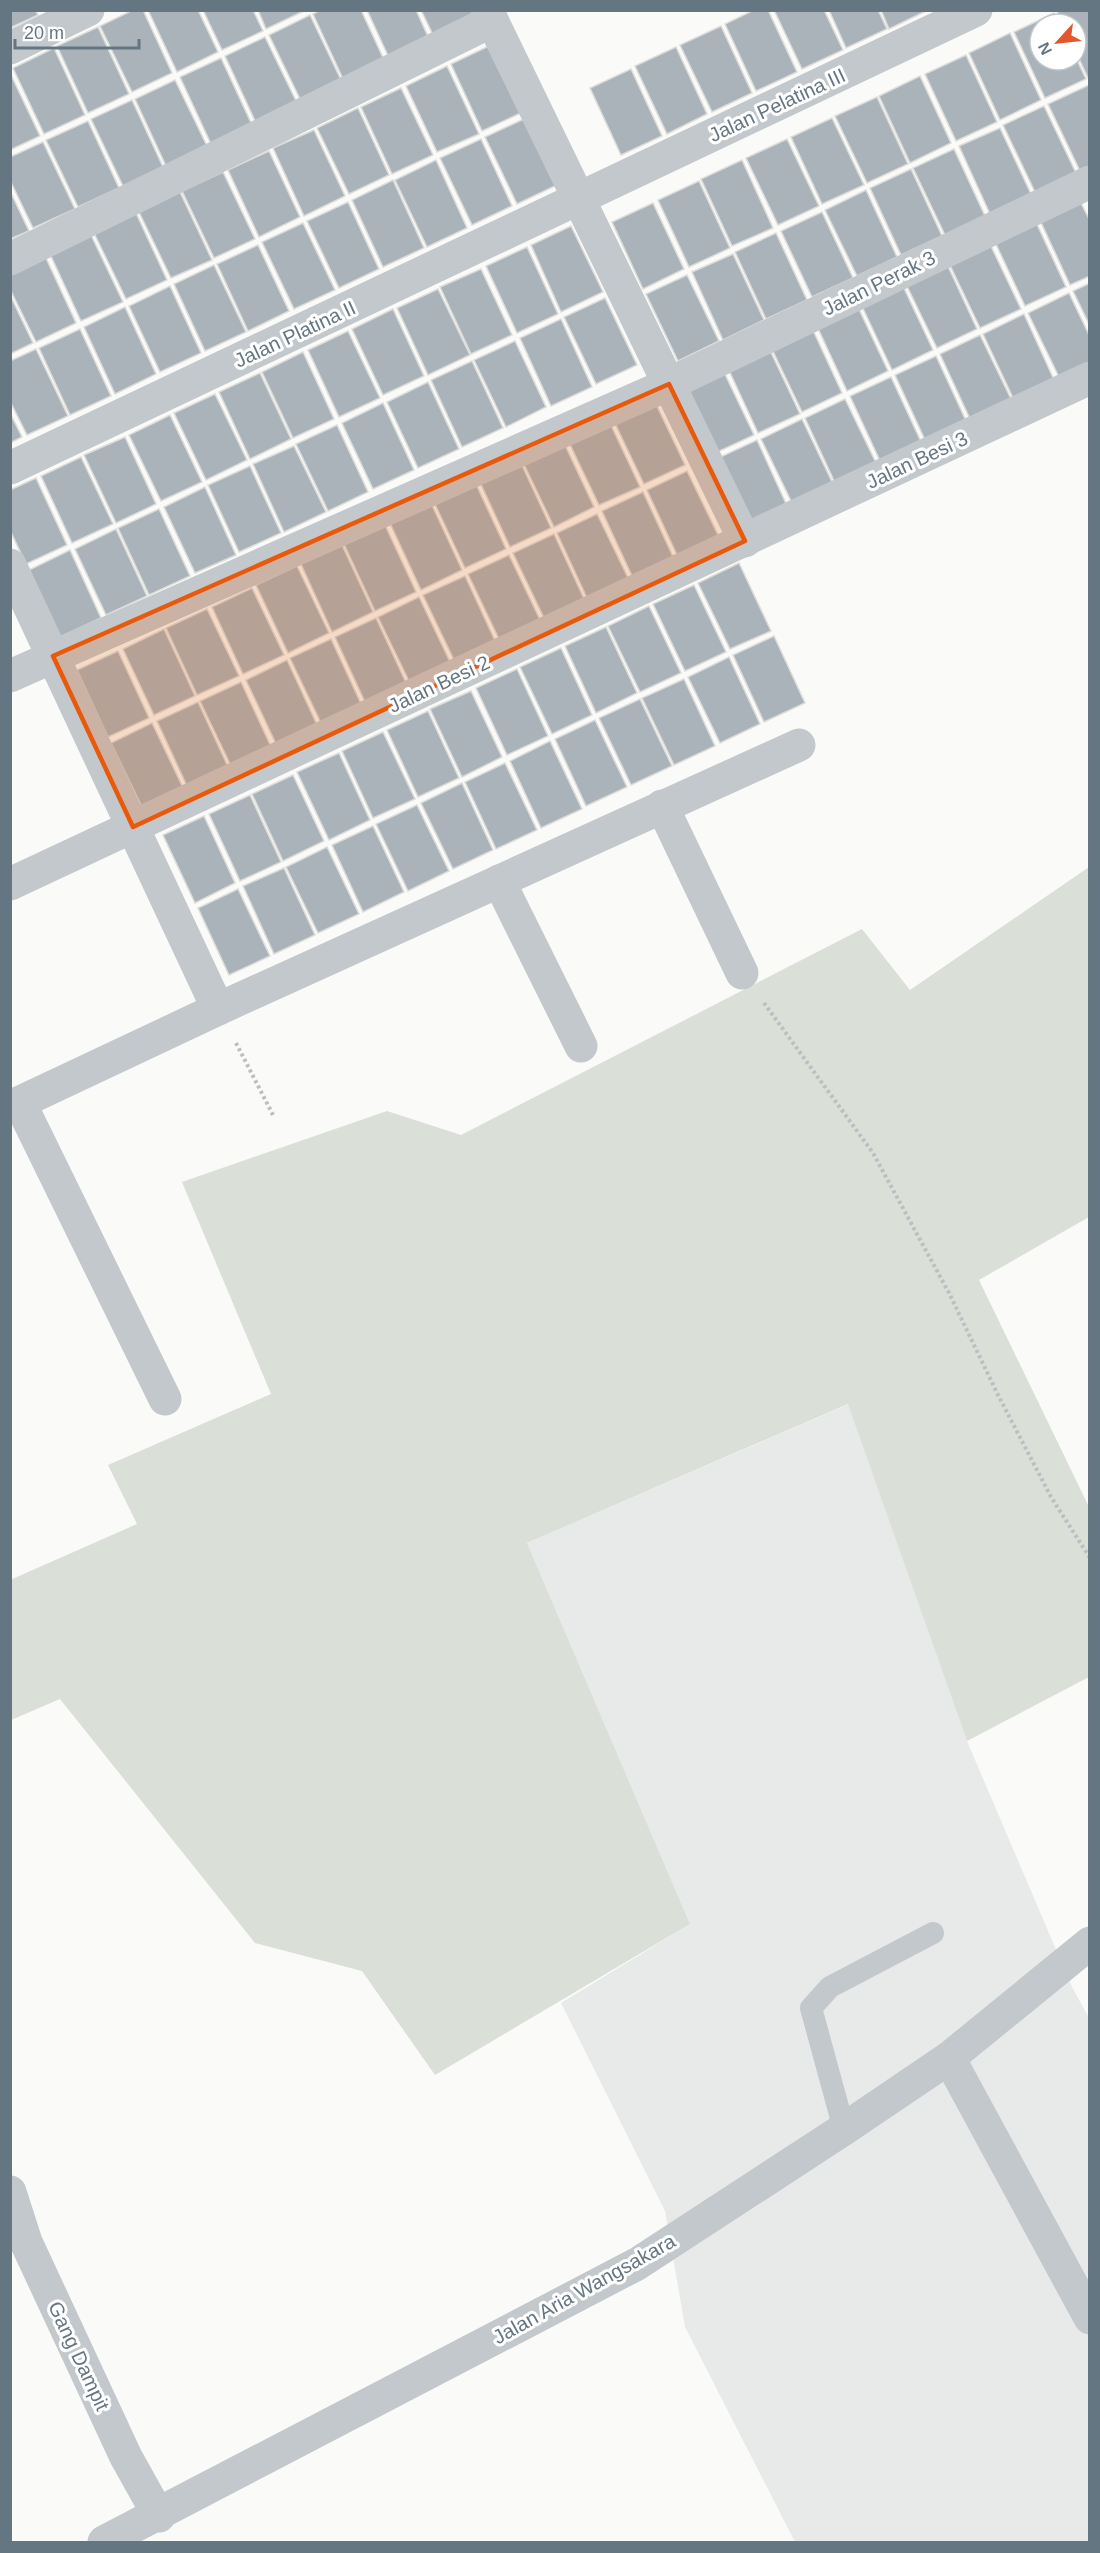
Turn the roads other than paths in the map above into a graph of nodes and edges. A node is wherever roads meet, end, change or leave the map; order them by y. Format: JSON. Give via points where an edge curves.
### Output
{"nodes":[{"id":1,"x":88,"y":10,"type":"edge"},
{"id":2,"x":976,"y":10,"type":"edge"},
{"id":3,"x":490,"y":16,"type":"edge"},
{"id":4,"x":10,"y":48,"type":"edge"},
{"id":5,"x":1089,"y":182,"type":"edge"},
{"id":6,"x":579,"y":199,"type":"junction"},
{"id":7,"x":10,"y":259,"type":"edge"},
{"id":8,"x":1089,"y":378,"type":"edge"},
{"id":9,"x":669,"y":384,"type":"junction"},
{"id":10,"x":10,"y":468,"type":"edge"},
{"id":11,"x":745,"y":541,"type":"junction"},
{"id":12,"x":10,"y":565,"type":"edge"},
{"id":13,"x":53,"y":656,"type":"junction"},
{"id":14,"x":10,"y":676,"type":"edge"},
{"id":15,"x":799,"y":745,"type":"dead end"},
{"id":16,"x":662,"y":807,"type":"junction"},
{"id":17,"x":133,"y":827,"type":"junction"},
{"id":18,"x":499,"y":881,"type":"junction"},
{"id":19,"x":10,"y":884,"type":"edge"},
{"id":20,"x":742,"y":973,"type":"road end"},
{"id":21,"x":218,"y":1009,"type":"junction"},
{"id":22,"x":580,"y":1046,"type":"dead end"},
{"id":23,"x":15,"y":1105,"type":"edge"},
{"id":24,"x":165,"y":1399,"type":"dead end"},
{"id":25,"x":933,"y":1933,"type":"dead end"},
{"id":26,"x":1089,"y":1943,"type":"edge"},
{"id":27,"x":949,"y":2058,"type":"junction"},
{"id":28,"x":844,"y":2129,"type":"junction"},
{"id":29,"x":10,"y":2192,"type":"edge"},
{"id":30,"x":1089,"y":2318,"type":"edge"},
{"id":31,"x":159,"y":2516,"type":"junction"},
{"id":32,"x":104,"y":2542,"type":"edge"}],
"edges":[{"from":1,"to":4,"type":"street"},
{"from":2,"to":6,"type":"street","name":"Jalan Pelatina III"},
{"from":3,"to":6,"type":"street"},
{"from":3,"to":7,"type":"street"},
{"from":5,"to":9,"type":"street","name":"Jalan Perak 3"},
{"from":6,"to":9,"type":"street"},
{"from":6,"to":10,"type":"street","name":"Jalan Platina II"},
{"from":8,"to":11,"type":"street","name":"Jalan Besi 3"},
{"from":9,"to":11,"type":"street"},
{"from":9,"to":13,"type":"street","name":"Jalan Perak 3"},
{"from":11,"to":17,"type":"street","name":"Jalan Besi 2"},
{"from":12,"to":13,"type":"street"},
{"from":13,"to":14,"type":"street","name":"Jalan Perak 3"},
{"from":13,"to":17,"type":"street"},
{"from":15,"to":16,"type":"street"},
{"from":16,"to":18,"type":"street"},
{"from":16,"to":20,"type":"street"},
{"from":17,"to":19,"type":"street","name":"Jalan Besi 2"},
{"from":17,"to":21,"type":"street"},
{"from":18,"to":21,"type":"street"},
{"from":18,"to":22,"type":"street"},
{"from":21,"to":23,"type":"street"},
{"from":23,"to":24,"type":"street"},
{"from":25,"to":28,"type":"lane","via":[[830,1987],[811,2008]]},
{"from":26,"to":27,"type":"street","name":"Jalan Aria Wangsakara"},
{"from":27,"to":28,"type":"street","name":"Jalan Aria Wangsakara"},
{"from":27,"to":30,"type":"street"},
{"from":28,"to":31,"type":"street","name":"Jalan Aria Wangsakara","via":[[637,2264]]},
{"from":29,"to":31,"type":"street","name":"Gang Dampit","via":[[26,2242],[126,2457]]},
{"from":31,"to":32,"type":"street","name":"Jalan Aria Wangsakara"}]}
